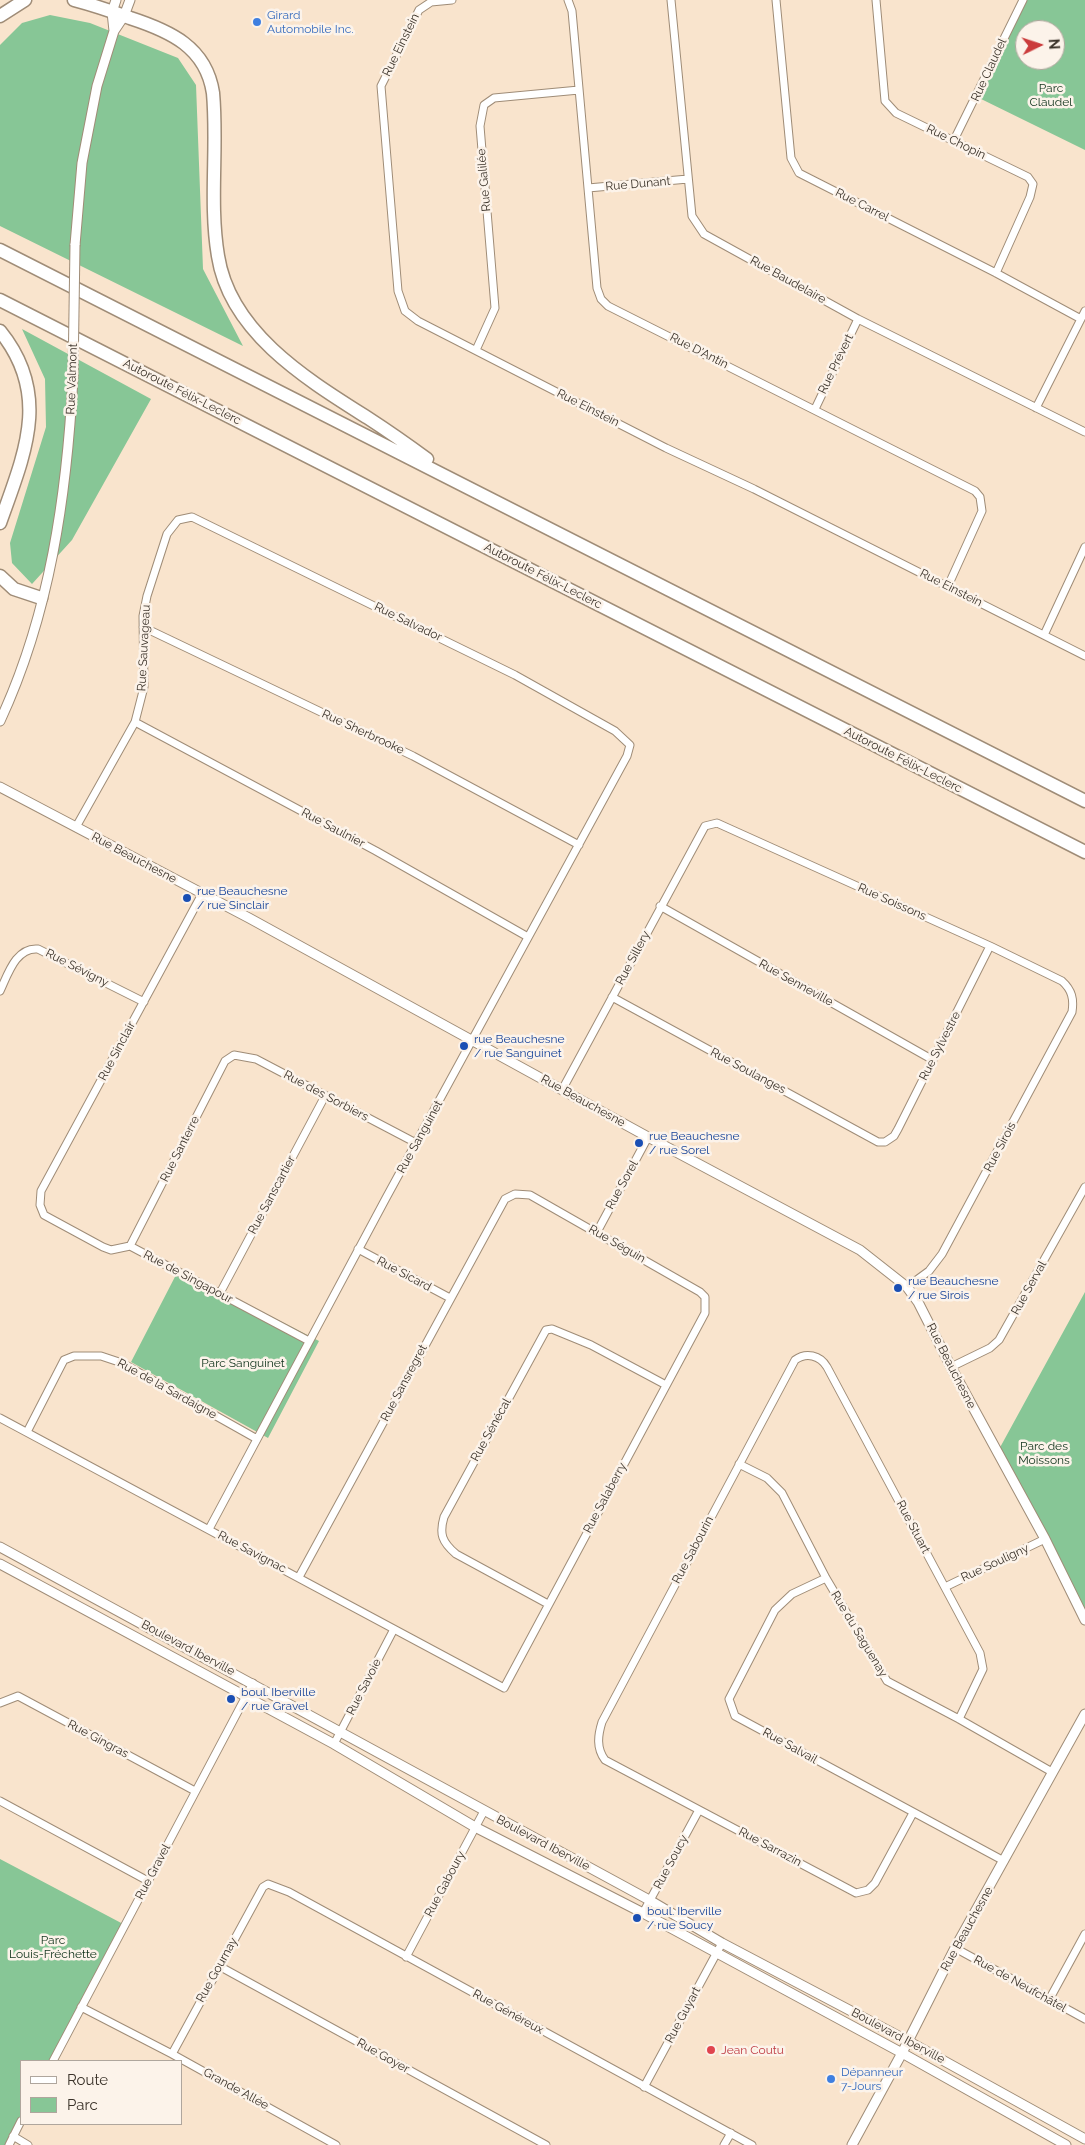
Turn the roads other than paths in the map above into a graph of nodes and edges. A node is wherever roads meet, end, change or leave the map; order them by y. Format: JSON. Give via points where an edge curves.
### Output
{"nodes":[{"id":1,"x":25,"y":0,"type":"edge"},
{"id":2,"x":130,"y":0,"type":"edge"},
{"id":3,"x":452,"y":0,"type":"edge"},
{"id":4,"x":568,"y":0,"type":"edge"},
{"id":5,"x":671,"y":0,"type":"edge"},
{"id":6,"x":776,"y":0,"type":"edge"},
{"id":7,"x":876,"y":0,"type":"edge"},
{"id":8,"x":1022,"y":0,"type":"edge"},
{"id":9,"x":80,"y":1,"type":"edge"},
{"id":10,"x":423,"y":2,"type":"edge"},
{"id":11,"x":117,"y":9,"type":"edge"},
{"id":12,"x":0,"y":16,"type":"edge"},
{"id":13,"x":579,"y":90,"type":"junction"},
{"id":14,"x":954,"y":140,"type":"junction"},
{"id":15,"x":688,"y":180,"type":"junction"},
{"id":16,"x":588,"y":188,"type":"junction"},
{"id":17,"x":0,"y":250,"type":"edge"},
{"id":18,"x":996,"y":273,"type":"junction"},
{"id":19,"x":0,"y":300,"type":"edge"},
{"id":20,"x":1085,"y":311,"type":"edge"},
{"id":21,"x":1081,"y":318,"type":"junction"},
{"id":22,"x":858,"y":319,"type":"junction"},
{"id":23,"x":0,"y":331,"type":"edge"},
{"id":24,"x":476,"y":350,"type":"junction"},
{"id":25,"x":1036,"y":408,"type":"junction"},
{"id":26,"x":815,"y":409,"type":"junction"},
{"id":27,"x":1085,"y":432,"type":"edge"},
{"id":28,"x":469,"y":487,"type":"junction"},
{"id":29,"x":178,"y":520,"type":"joint"},
{"id":30,"x":0,"y":523,"type":"edge"},
{"id":31,"x":1085,"y":547,"type":"edge"},
{"id":32,"x":0,"y":576,"type":"edge"},
{"id":33,"x":948,"y":586,"type":"junction"},
{"id":34,"x":41,"y":598,"type":"junction"},
{"id":35,"x":144,"y":627,"type":"junction"},
{"id":36,"x":1044,"y":635,"type":"junction"},
{"id":37,"x":1085,"y":656,"type":"edge"},
{"id":38,"x":0,"y":721,"type":"edge"},
{"id":39,"x":135,"y":722,"type":"junction"},
{"id":40,"x":630,"y":745,"type":"joint"},
{"id":41,"x":0,"y":787,"type":"edge"},
{"id":42,"x":1085,"y":801,"type":"edge"},
{"id":43,"x":705,"y":826,"type":"joint"},
{"id":44,"x":76,"y":828,"type":"junction"},
{"id":45,"x":579,"y":845,"type":"junction"},
{"id":46,"x":1085,"y":852,"type":"edge"},
{"id":47,"x":202,"y":894,"type":"junction"},
{"id":48,"x":660,"y":906,"type":"junction"},
{"id":49,"x":528,"y":938,"type":"junction"},
{"id":50,"x":990,"y":946,"type":"junction"},
{"id":51,"x":0,"y":991,"type":"edge"},
{"id":52,"x":1072,"y":994,"type":"joint"},
{"id":53,"x":612,"y":997,"type":"junction"},
{"id":54,"x":144,"y":1002,"type":"junction"},
{"id":55,"x":474,"y":1041,"type":"junction"},
{"id":56,"x":234,"y":1055,"type":"joint"},
{"id":57,"x":933,"y":1060,"type":"junction"},
{"id":58,"x":562,"y":1090,"type":"junction"},
{"id":59,"x":325,"y":1096,"type":"junction"},
{"id":60,"x":648,"y":1137,"type":"junction"},
{"id":61,"x":885,"y":1142,"type":"joint"},
{"id":62,"x":416,"y":1143,"type":"junction"},
{"id":63,"x":1085,"y":1187,"type":"edge"},
{"id":64,"x":515,"y":1194,"type":"joint"},
{"id":65,"x":40,"y":1210,"type":"joint"},
{"id":66,"x":597,"y":1232,"type":"junction"},
{"id":67,"x":130,"y":1246,"type":"junction"},
{"id":68,"x":358,"y":1249,"type":"junction"},
{"id":69,"x":907,"y":1287,"type":"junction"},
{"id":70,"x":220,"y":1293,"type":"junction"},
{"id":71,"x":450,"y":1298,"type":"junction"},
{"id":72,"x":706,"y":1309,"type":"joint"},
{"id":73,"x":309,"y":1341,"type":"junction"},
{"id":74,"x":800,"y":1356,"type":"joint"},
{"id":75,"x":951,"y":1367,"type":"junction"},
{"id":76,"x":666,"y":1385,"type":"junction"},
{"id":77,"x":0,"y":1418,"type":"edge"},
{"id":78,"x":28,"y":1432,"type":"junction"},
{"id":79,"x":256,"y":1439,"type":"junction"},
{"id":80,"x":739,"y":1464,"type":"junction"},
{"id":81,"x":209,"y":1529,"type":"junction"},
{"id":82,"x":1045,"y":1540,"type":"junction"},
{"id":83,"x":0,"y":1547,"type":"edge"},
{"id":84,"x":0,"y":1564,"type":"edge"},
{"id":85,"x":299,"y":1577,"type":"junction"},
{"id":86,"x":826,"y":1578,"type":"junction"},
{"id":87,"x":945,"y":1587,"type":"junction"},
{"id":88,"x":548,"y":1604,"type":"junction"},
{"id":89,"x":1085,"y":1620,"type":"edge"},
{"id":90,"x":394,"y":1629,"type":"junction"},
{"id":91,"x":253,"y":1683,"type":"junction"},
{"id":92,"x":504,"y":1688,"type":"joint"},
{"id":93,"x":246,"y":1697,"type":"junction"},
{"id":94,"x":0,"y":1703,"type":"edge"},
{"id":95,"x":1085,"y":1714,"type":"edge"},
{"id":96,"x":959,"y":1719,"type":"junction"},
{"id":97,"x":341,"y":1732,"type":"junction"},
{"id":98,"x":334,"y":1744,"type":"junction"},
{"id":99,"x":599,"y":1748,"type":"joint"},
{"id":100,"x":1052,"y":1772,"type":"junction"},
{"id":101,"x":196,"y":1791,"type":"junction"},
{"id":102,"x":0,"y":1801,"type":"edge"},
{"id":103,"x":699,"y":1810,"type":"junction"},
{"id":104,"x":484,"y":1811,"type":"junction"},
{"id":105,"x":913,"y":1813,"type":"junction"},
{"id":106,"x":475,"y":1826,"type":"junction"},
{"id":107,"x":1004,"y":1862,"type":"junction"},
{"id":108,"x":148,"y":1881,"type":"junction"},
{"id":109,"x":263,"y":1887,"type":"joint"},
{"id":110,"x":651,"y":1901,"type":"junction"},
{"id":111,"x":643,"y":1914,"type":"junction"},
{"id":112,"x":1085,"y":1934,"type":"edge"},
{"id":113,"x":722,"y":1943,"type":"junction"},
{"id":114,"x":955,"y":1948,"type":"junction"},
{"id":115,"x":716,"y":1954,"type":"junction"},
{"id":116,"x":406,"y":1956,"type":"junction"},
{"id":117,"x":219,"y":1966,"type":"junction"},
{"id":118,"x":1049,"y":2000,"type":"junction"},
{"id":119,"x":81,"y":2007,"type":"junction"},
{"id":120,"x":1085,"y":2019,"type":"edge"},
{"id":121,"x":908,"y":2041,"type":"junction"},
{"id":122,"x":902,"y":2053,"type":"junction"},
{"id":123,"x":172,"y":2054,"type":"junction"},
{"id":124,"x":54,"y":2060,"type":"edge"},
{"id":125,"x":644,"y":2087,"type":"junction"},
{"id":126,"x":20,"y":2123,"type":"edge"},
{"id":127,"x":731,"y":2133,"type":"junction"},
{"id":128,"x":13,"y":2136,"type":"junction"},
{"id":129,"x":1085,"y":2138,"type":"edge"},
{"id":130,"x":9,"y":2145,"type":"edge"},
{"id":131,"x":28,"y":2145,"type":"edge"},
{"id":132,"x":336,"y":2145,"type":"edge"},
{"id":133,"x":546,"y":2145,"type":"edge"},
{"id":134,"x":724,"y":2145,"type":"edge"},
{"id":135,"x":752,"y":2145,"type":"edge"},
{"id":136,"x":852,"y":2145,"type":"edge"},
{"id":137,"x":1066,"y":2145,"type":"edge"}],
"edges":[{"from":1,"to":12,"type":"highway"},
{"from":2,"to":11,"type":"street","name":"Rue Valmont"},
{"from":3,"to":10,"type":"street","name":"Rue Einstein"},
{"from":4,"to":13,"type":"street","name":"Rue D'Antin","via":[[572,11]]},
{"from":5,"to":15,"type":"street","name":"Rue Baudelaire"},
{"from":6,"to":18,"type":"street","name":"Rue Carrel","via":[[791,158],[799,173]]},
{"from":7,"to":14,"type":"street","name":"Rue Chopin","via":[[885,101],[896,113]]},
{"from":8,"to":14,"type":"street","name":"Rue Claudel"},
{"from":9,"to":11,"type":"highway"},
{"from":10,"to":24,"type":"street","name":"Rue Einstein","via":[[381,86],[398,291],[405,311],[418,321]]},
{"from":11,"to":28,"type":"highway","via":[[186,43],[202,60],[209,76],[214,105],[217,250],[224,282],[241,313],[264,340],[302,373]]},
{"from":11,"to":34,"type":"street","name":"Rue Valmont","bridge":true,"via":[[114,31],[99,78],[79,189],[73,377],[63,493]]},
{"from":13,"to":16,"type":"street","name":"Rue D'Antin"},
{"from":13,"to":24,"type":"street","name":"Rue Galilée","via":[[494,98],[484,105],[480,126],[495,308]]},
{"from":14,"to":18,"type":"street","name":"Rue Chopin","via":[[1028,177],[1032,184],[1030,197]]},
{"from":15,"to":16,"type":"street","name":"Rue Dunant"},
{"from":15,"to":22,"type":"street","name":"Rue Baudelaire","via":[[692,216],[704,234]]},
{"from":16,"to":26,"type":"street","name":"Rue D'Antin","via":[[597,288],[604,302]]},
{"from":17,"to":28,"type":"highway"},
{"from":18,"to":21,"type":"street","name":"Rue Carrel"},
{"from":19,"to":46,"type":"highway","name":"Autoroute Félix-Leclerc"},
{"from":20,"to":21,"type":"street"},
{"from":21,"to":25,"type":"street"},
{"from":22,"to":25,"type":"street","name":"Rue Baudelaire"},
{"from":22,"to":26,"type":"street","name":"Rue Prévert"},
{"from":23,"to":30,"type":"highway","via":[[22,369],[29,391],[30,410],[26,446]]},
{"from":24,"to":33,"type":"street","name":"Rue Einstein","via":[[666,448]]},
{"from":25,"to":27,"type":"street","name":"Rue Baudelaire"},
{"from":26,"to":33,"type":"street","name":"Rue D'Antin","via":[[980,497],[982,511]]},
{"from":28,"to":42,"type":"highway"},
{"from":29,"to":35,"type":"street","name":"Rue Sauvageau","via":[[167,534],[153,572],[143,616]]},
{"from":29,"to":40,"type":"street","name":"Rue Salvador","via":[[192,517],[515,675],[615,731]]},
{"from":31,"to":36,"type":"street"},
{"from":32,"to":34,"type":"highway","via":[[14,589]]},
{"from":33,"to":36,"type":"street","name":"Rue Einstein"},
{"from":34,"to":38,"type":"street","name":"Rue Valmont","via":[[22,668]]},
{"from":35,"to":39,"type":"street","name":"Rue Sauvageau","via":[[144,680]]},
{"from":35,"to":45,"type":"street","name":"Rue Sherbrooke","via":[[413,756]]},
{"from":36,"to":37,"type":"street","name":"Rue Einstein"},
{"from":39,"to":44,"type":"street","name":"Rue Sauvageau"},
{"from":39,"to":49,"type":"street","name":"Rue Saulnier","via":[[376,851]]},
{"from":40,"to":45,"type":"street","name":"Rue Sanguinet"},
{"from":41,"to":44,"type":"street","name":"Rue Beauchesne"},
{"from":43,"to":48,"type":"street","name":"Rue Sillery"},
{"from":43,"to":50,"type":"street","name":"Rue Soissons","via":[[717,823],[742,833]]},
{"from":44,"to":47,"type":"street","name":"Rue Beauchesne"},
{"from":45,"to":49,"type":"street","name":"Rue Sanguinet"},
{"from":47,"to":54,"type":"street","name":"Rue Sinclair"},
{"from":47,"to":55,"type":"street","name":"Rue Beauchesne"},
{"from":48,"to":53,"type":"street","name":"Rue Sillery"},
{"from":48,"to":57,"type":"street","name":"Rue Senneville"},
{"from":49,"to":55,"type":"street","name":"Rue Sanguinet"},
{"from":50,"to":52,"type":"street","name":"Rue Soissons","via":[[1062,981]]},
{"from":50,"to":57,"type":"street","name":"Rue Sylvestre"},
{"from":51,"to":54,"type":"street","name":"Rue Sévigny","via":[[18,956],[32,948]]},
{"from":52,"to":69,"type":"street","name":"Rue Sirois","via":[[1072,1012],[945,1248],[929,1271]]},
{"from":53,"to":58,"type":"street","name":"Rue Sillery"},
{"from":53,"to":61,"type":"street","name":"Rue Soulanges","via":[[878,1142]]},
{"from":54,"to":65,"type":"street","name":"Rue Sinclair","via":[[41,1191]]},
{"from":55,"to":58,"type":"street","name":"Rue Beauchesne"},
{"from":55,"to":62,"type":"street","name":"Rue Sanguinet"},
{"from":56,"to":59,"type":"street","name":"Rue des Sorbiers","via":[[256,1059]]},
{"from":56,"to":67,"type":"street","name":"Rue Santerre","via":[[225,1061]]},
{"from":57,"to":61,"type":"street","name":"Rue Sylvestre","via":[[898,1129]]},
{"from":58,"to":60,"type":"street","name":"Rue Beauchesne"},
{"from":59,"to":62,"type":"street","name":"Rue des Sorbiers"},
{"from":59,"to":70,"type":"street","name":"Rue Sanscartier"},
{"from":60,"to":66,"type":"street","name":"Rue Sorel"},
{"from":60,"to":69,"type":"street","name":"Rue Beauchesne","via":[[860,1250]]},
{"from":62,"to":68,"type":"street","name":"Rue Sanguinet"},
{"from":63,"to":75,"type":"street","name":"Rue Serval","via":[[1000,1340]]},
{"from":64,"to":66,"type":"street","name":"Rue Séguin","via":[[530,1195]]},
{"from":64,"to":71,"type":"street","name":"Rue Sansregret","via":[[505,1199],[499,1208]]},
{"from":65,"to":67,"type":"street","name":"Rue de Singapour","via":[[112,1250]]},
{"from":66,"to":72,"type":"street","name":"Rue Séguin","via":[[700,1292],[705,1297]]},
{"from":67,"to":70,"type":"street","name":"Rue de Singapour"},
{"from":68,"to":71,"type":"street","name":"Rue Sicard"},
{"from":68,"to":73,"type":"street","name":"Rue Sanguinet"},
{"from":69,"to":75,"type":"street","name":"Rue Beauchesne"},
{"from":70,"to":73,"type":"street","name":"Rue de Singapour"},
{"from":71,"to":85,"type":"street","name":"Rue Sansregret"},
{"from":72,"to":76,"type":"street","name":"Rue Salaberry"},
{"from":73,"to":79,"type":"street","name":"Rue Sanguinet"},
{"from":74,"to":80,"type":"street","name":"Rue Sabourin"},
{"from":74,"to":87,"type":"street","name":"Rue Stuart","via":[[814,1356],[827,1366]]},
{"from":75,"to":82,"type":"street","name":"Rue Beauchesne"},
{"from":76,"to":88,"type":"street","name":"Rue Salaberry"},
{"from":76,"to":88,"type":"street","name":"Rue Sénécal","via":[[591,1344],[552,1329],[546,1330],[444,1517],[440,1530],[444,1543],[456,1554]]},
{"from":77,"to":78,"type":"street","name":"Rue Savignac"},
{"from":78,"to":79,"type":"street","name":"Rue de la Sardaigne","via":[[64,1360],[74,1356],[101,1356],[141,1372]]},
{"from":78,"to":81,"type":"street","name":"Rue Savignac"},
{"from":79,"to":81,"type":"street","name":"Rue Sanguinet"},
{"from":80,"to":86,"type":"street","name":"Rue du Saguenay","via":[[767,1478],[782,1492]]},
{"from":80,"to":99,"type":"street","name":"Rue Sabourin","via":[[602,1722]]},
{"from":81,"to":85,"type":"street","name":"Rue Savignac"},
{"from":82,"to":87,"type":"street","name":"Rue Souligny"},
{"from":82,"to":89,"type":"street","name":"Rue Beauchesne"},
{"from":83,"to":91,"type":"street","name":"Boulevard Iberville"},
{"from":84,"to":93,"type":"street","name":"Boulevard Iberville"},
{"from":85,"to":90,"type":"street","name":"Rue Savignac"},
{"from":86,"to":96,"type":"street","name":"Rue du Saguenay","via":[[887,1681]]},
{"from":86,"to":105,"type":"street","name":"Rue Salvail","via":[[792,1594],[775,1610],[729,1704],[734,1716]]},
{"from":87,"to":96,"type":"street","name":"Rue Stuart","via":[[980,1653],[983,1669]]},
{"from":88,"to":92,"type":"street","name":"Rue Salaberry"},
{"from":90,"to":92,"type":"street","name":"Rue Savignac"},
{"from":90,"to":97,"type":"street","name":"Rue Savoie"},
{"from":91,"to":93,"type":"street","name":"Rue Gravel"},
{"from":91,"to":97,"type":"street","name":"Boulevard Iberville"},
{"from":93,"to":98,"type":"street","name":"Boulevard Iberville"},
{"from":93,"to":101,"type":"street","name":"Rue Gravel"},
{"from":94,"to":101,"type":"street","name":"Rue Gingras","via":[[18,1696]]},
{"from":95,"to":100,"type":"street","name":"Rue Beauchesne"},
{"from":96,"to":100,"type":"street","name":"Rue du Saguenay"},
{"from":97,"to":98,"type":"street","name":"Rue Savoie"},
{"from":97,"to":104,"type":"street","name":"Boulevard Iberville"},
{"from":98,"to":106,"type":"street","name":"Boulevard Iberville"},
{"from":99,"to":103,"type":"street","name":"Rue Sarrazin","via":[[606,1760]]},
{"from":100,"to":107,"type":"street","name":"Rue Beauchesne"},
{"from":101,"to":108,"type":"street","name":"Rue Gravel"},
{"from":102,"to":108,"type":"street"},
{"from":103,"to":105,"type":"street","name":"Rue Sarrazin","via":[[856,1893],[868,1890],[875,1883]]},
{"from":103,"to":110,"type":"street","name":"Rue Soucy"},
{"from":104,"to":106,"type":"street","name":"Rue Gaboury"},
{"from":104,"to":110,"type":"street","name":"Boulevard Iberville"},
{"from":105,"to":107,"type":"street","name":"Rue Salvail"},
{"from":106,"to":111,"type":"street","name":"Boulevard Iberville"},
{"from":106,"to":116,"type":"street","name":"Rue Gaboury"},
{"from":107,"to":114,"type":"street","name":"Rue Beauchesne"},
{"from":108,"to":119,"type":"street","name":"Rue Gravel"},
{"from":109,"to":116,"type":"street","name":"Rue Généreux","via":[[268,1884],[289,1892]]},
{"from":109,"to":117,"type":"street","name":"Rue Gournay"},
{"from":110,"to":111,"type":"street","name":"Rue Soucy"},
{"from":110,"to":113,"type":"street","name":"Boulevard Iberville"},
{"from":111,"to":115,"type":"street","name":"Boulevard Iberville"},
{"from":112,"to":118,"type":"street"},
{"from":113,"to":115,"type":"street","name":"Rue Guyart"},
{"from":113,"to":121,"type":"street","name":"Boulevard Iberville"},
{"from":114,"to":118,"type":"street","name":"Rue de Neufchâtel"},
{"from":114,"to":121,"type":"street","name":"Rue Beauchesne"},
{"from":115,"to":122,"type":"street","name":"Boulevard Iberville"},
{"from":115,"to":125,"type":"street","name":"Rue Guyart"},
{"from":116,"to":125,"type":"street","name":"Rue Généreux"},
{"from":117,"to":123,"type":"street","name":"Rue Gournay"},
{"from":117,"to":133,"type":"street","name":"Rue Goyer"},
{"from":118,"to":120,"type":"street","name":"Rue de Neufchâtel"},
{"from":119,"to":123,"type":"street","name":"Grande Allée"},
{"from":119,"to":124,"type":"street","name":"Rue Gravel"},
{"from":121,"to":122,"type":"street","name":"Rue Beauchesne"},
{"from":121,"to":129,"type":"street","name":"Boulevard Iberville"},
{"from":122,"to":136,"type":"street","name":"Rue Beauchesne"},
{"from":122,"to":137,"type":"street","name":"Boulevard Iberville"},
{"from":123,"to":132,"type":"street","name":"Grande Allée"},
{"from":125,"to":127,"type":"street","name":"Rue Généreux"},
{"from":126,"to":128,"type":"street"},
{"from":127,"to":134,"type":"street"},
{"from":127,"to":135,"type":"street","name":"Rue Généreux"},
{"from":128,"to":130,"type":"street"},
{"from":128,"to":131,"type":"street"}]}
